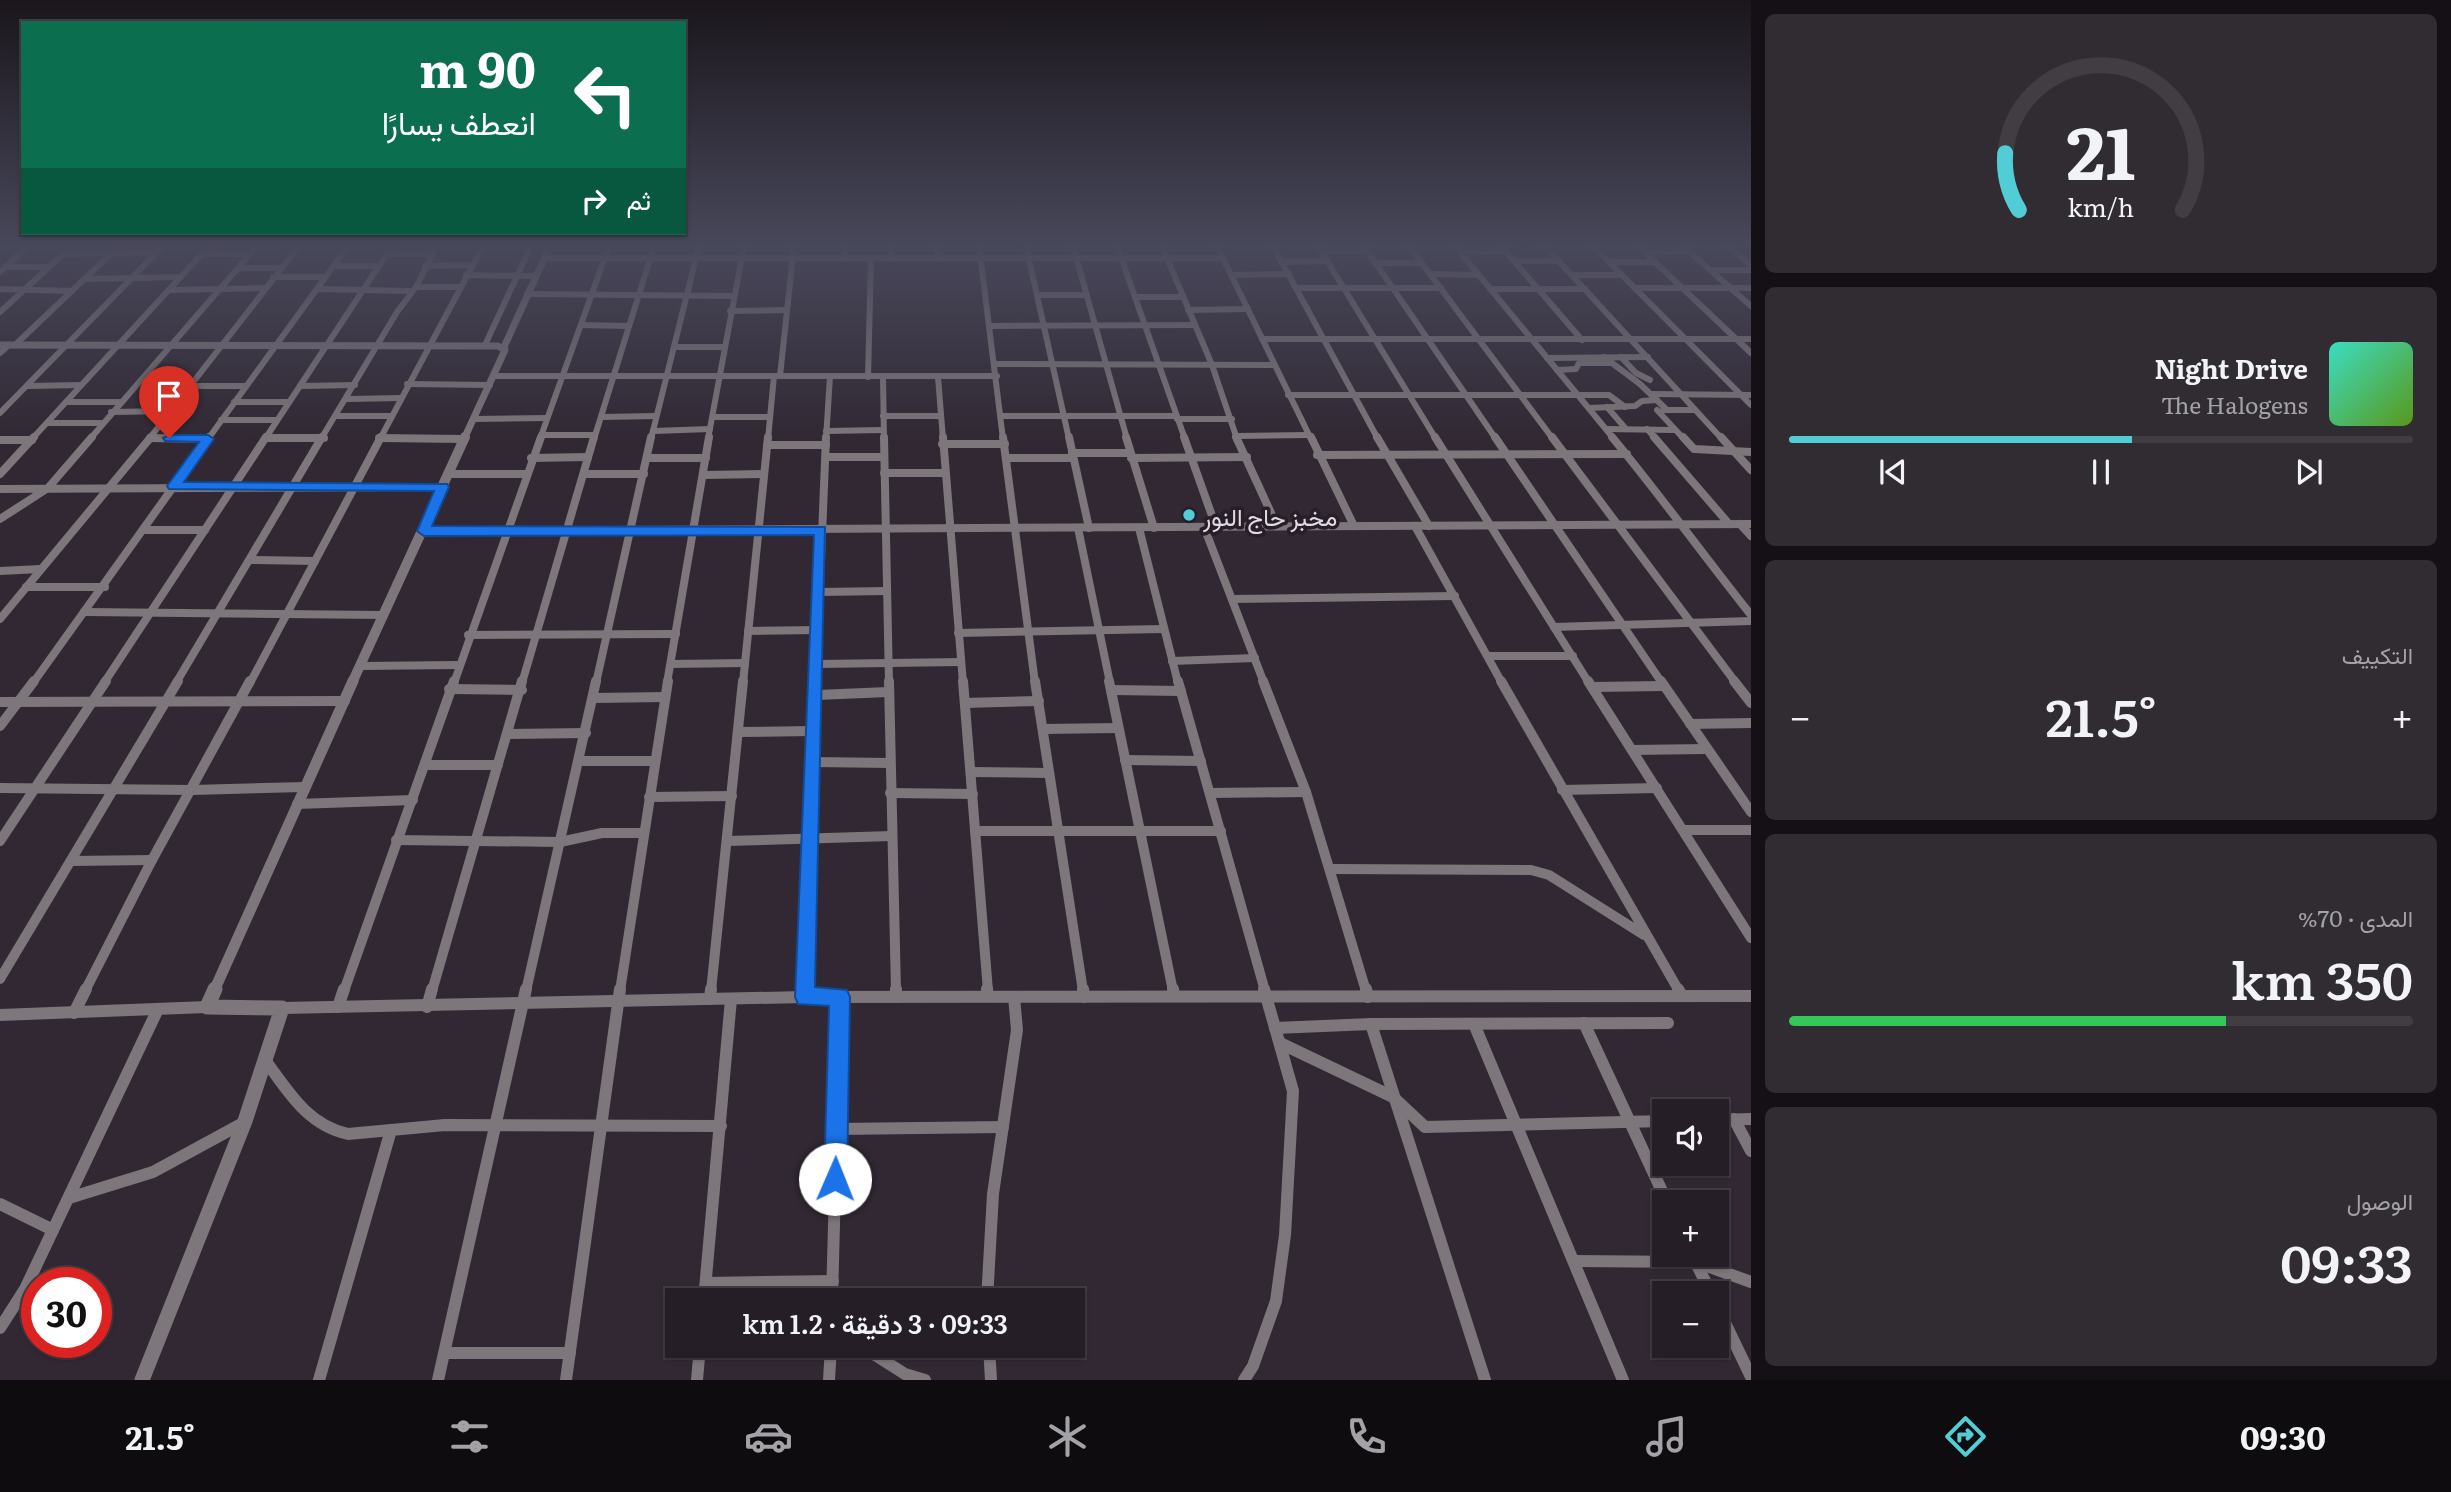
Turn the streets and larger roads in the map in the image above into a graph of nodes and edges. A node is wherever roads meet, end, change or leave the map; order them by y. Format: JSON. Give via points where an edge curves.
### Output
{"nodes":[{"id":1,"x":50,"y":310,"type":"edge"},
{"id":2,"x":102,"y":310,"type":"edge"},
{"id":3,"x":151,"y":310,"type":"edge"},
{"id":4,"x":200,"y":310,"type":"edge"},
{"id":5,"x":248,"y":310,"type":"edge"},
{"id":6,"x":301,"y":310,"type":"edge"},
{"id":7,"x":348,"y":310,"type":"edge"},
{"id":8,"x":401,"y":310,"type":"edge"},
{"id":9,"x":447,"y":310,"type":"edge"},
{"id":10,"x":502,"y":310,"type":"edge"},
{"id":11,"x":520,"y":310,"type":"edge"},
{"id":12,"x":585,"y":310,"type":"edge"},
{"id":13,"x":633,"y":310,"type":"edge"},
{"id":14,"x":683,"y":310,"type":"edge"},
{"id":15,"x":764,"y":310,"type":"edge"},
{"id":16,"x":787,"y":310,"type":"edge"},
{"id":17,"x":870,"y":310,"type":"edge"},
{"id":18,"x":987,"y":310,"type":"edge"},
{"id":19,"x":1041,"y":310,"type":"edge"},
{"id":20,"x":1090,"y":310,"type":"edge"},
{"id":21,"x":1139,"y":310,"type":"edge"},
{"id":22,"x":1188,"y":310,"type":"edge"},
{"id":23,"x":1249,"y":310,"type":"edge"},
{"id":24,"x":1309,"y":310,"type":"edge"},
{"id":25,"x":1358,"y":310,"type":"edge"},
{"id":26,"x":1407,"y":310,"type":"edge"},
{"id":27,"x":1457,"y":310,"type":"edge"},
{"id":28,"x":1508,"y":310,"type":"edge"},
{"id":29,"x":1557,"y":310,"type":"edge"},
{"id":30,"x":1605,"y":310,"type":"edge"},
{"id":31,"x":1657,"y":310,"type":"edge"},
{"id":32,"x":1706,"y":310,"type":"edge"},
{"id":33,"x":730,"y":311,"type":"joint"},
{"id":34,"x":580,"y":325,"type":"junction"},
{"id":35,"x":1044,"y":325,"type":"junction"},
{"id":36,"x":1094,"y":325,"type":"junction"},
{"id":37,"x":1144,"y":325,"type":"junction"},
{"id":38,"x":628,"y":326,"type":"junction"},
{"id":39,"x":989,"y":326,"type":"junction"},
{"id":40,"x":1195,"y":326,"type":"junction"},
{"id":41,"x":1262,"y":339,"type":"junction"},
{"id":42,"x":1687,"y":339,"type":"junction"},
{"id":43,"x":1737,"y":339,"type":"junction"},
{"id":44,"x":1751,"y":339,"type":"edge"},
{"id":45,"x":1324,"y":340,"type":"junction"},
{"id":46,"x":1376,"y":340,"type":"junction"},
{"id":47,"x":1426,"y":340,"type":"junction"},
{"id":48,"x":1479,"y":340,"type":"junction"},
{"id":49,"x":1532,"y":340,"type":"junction"},
{"id":50,"x":1582,"y":340,"type":"junction"},
{"id":51,"x":1596,"y":340,"type":"junction"},
{"id":52,"x":1612,"y":340,"type":"junction"},
{"id":53,"x":1633,"y":340,"type":"junction"},
{"id":54,"x":172,"y":344,"type":"junction"},
{"id":55,"x":224,"y":344,"type":"junction"},
{"id":56,"x":276,"y":344,"type":"junction"},
{"id":57,"x":326,"y":344,"type":"junction"},
{"id":58,"x":381,"y":344,"type":"junction"},
{"id":59,"x":430,"y":344,"type":"junction"},
{"id":60,"x":8,"y":345,"type":"edge"},
{"id":61,"x":68,"y":345,"type":"junction"},
{"id":62,"x":120,"y":345,"type":"junction"},
{"id":63,"x":485,"y":345,"type":"junction"},
{"id":64,"x":674,"y":347,"type":"junction"},
{"id":65,"x":724,"y":347,"type":"junction"},
{"id":66,"x":504,"y":348,"type":"junction"},
{"id":67,"x":0,"y":353,"type":"edge"},
{"id":68,"x":1751,"y":353,"type":"edge"},
{"id":69,"x":1623,"y":357,"type":"junction"},
{"id":70,"x":1648,"y":357,"type":"junction"},
{"id":71,"x":1547,"y":358,"type":"junction"},
{"id":72,"x":1607,"y":360,"type":"junction"},
{"id":73,"x":995,"y":365,"type":"junction"},
{"id":74,"x":1052,"y":365,"type":"junction"},
{"id":75,"x":1107,"y":365,"type":"junction"},
{"id":76,"x":1159,"y":365,"type":"junction"},
{"id":77,"x":1212,"y":365,"type":"junction"},
{"id":78,"x":1273,"y":365,"type":"junction"},
{"id":79,"x":1619,"y":369,"type":"junction"},
{"id":80,"x":1632,"y":369,"type":"junction"},
{"id":81,"x":1557,"y":370,"type":"junction"},
{"id":82,"x":562,"y":375,"type":"junction"},
{"id":83,"x":613,"y":375,"type":"junction"},
{"id":84,"x":665,"y":376,"type":"junction"},
{"id":85,"x":719,"y":376,"type":"junction"},
{"id":86,"x":777,"y":376,"type":"junction"},
{"id":87,"x":830,"y":376,"type":"junction"},
{"id":88,"x":868,"y":376,"type":"junction"},
{"id":89,"x":996,"y":376,"type":"junction"},
{"id":90,"x":883,"y":377,"type":"junction"},
{"id":91,"x":938,"y":377,"type":"junction"},
{"id":92,"x":1667,"y":379,"type":"junction"},
{"id":93,"x":1650,"y":380,"type":"junction"},
{"id":94,"x":493,"y":381,"type":"junction"},
{"id":95,"x":407,"y":384,"type":"junction"},
{"id":96,"x":1640,"y":384,"type":"junction"},
{"id":97,"x":81,"y":385,"type":"junction"},
{"id":98,"x":355,"y":385,"type":"junction"},
{"id":99,"x":27,"y":386,"type":"junction"},
{"id":100,"x":190,"y":386,"type":"junction"},
{"id":101,"x":246,"y":386,"type":"junction"},
{"id":102,"x":300,"y":386,"type":"junction"},
{"id":103,"x":1288,"y":395,"type":"junction"},
{"id":104,"x":1681,"y":395,"type":"junction"},
{"id":105,"x":1741,"y":395,"type":"junction"},
{"id":106,"x":1751,"y":395,"type":"edge"},
{"id":107,"x":1353,"y":396,"type":"junction"},
{"id":108,"x":1410,"y":396,"type":"junction"},
{"id":109,"x":1465,"y":397,"type":"junction"},
{"id":110,"x":1522,"y":397,"type":"junction"},
{"id":111,"x":1580,"y":397,"type":"junction"},
{"id":112,"x":1654,"y":397,"type":"junction"},
{"id":113,"x":400,"y":398,"type":"junction"},
{"id":114,"x":347,"y":399,"type":"junction"},
{"id":115,"x":66,"y":402,"type":"junction"},
{"id":116,"x":120,"y":402,"type":"junction"},
{"id":117,"x":234,"y":402,"type":"junction"},
{"id":118,"x":289,"y":402,"type":"junction"},
{"id":119,"x":1751,"y":405,"type":"edge"},
{"id":120,"x":1607,"y":407,"type":"junction"},
{"id":121,"x":1625,"y":407,"type":"junction"},
{"id":122,"x":1589,"y":408,"type":"junction"},
{"id":123,"x":1667,"y":410,"type":"junction"},
{"id":124,"x":1695,"y":410,"type":"junction"},
{"id":125,"x":170,"y":411,"type":"junction"},
{"id":126,"x":0,"y":412,"type":"edge"},
{"id":127,"x":111,"y":412,"type":"junction"},
{"id":128,"x":1002,"y":415,"type":"junction"},
{"id":129,"x":337,"y":416,"type":"junction"},
{"id":130,"x":390,"y":416,"type":"junction"},
{"id":131,"x":656,"y":416,"type":"junction"},
{"id":132,"x":883,"y":416,"type":"junction"},
{"id":133,"x":941,"y":416,"type":"junction"},
{"id":134,"x":1121,"y":416,"type":"junction"},
{"id":135,"x":601,"y":417,"type":"junction"},
{"id":136,"x":713,"y":417,"type":"junction"},
{"id":137,"x":770,"y":417,"type":"junction"},
{"id":138,"x":1065,"y":417,"type":"junction"},
{"id":139,"x":547,"y":418,"type":"junction"},
{"id":140,"x":1177,"y":418,"type":"junction"},
{"id":141,"x":474,"y":419,"type":"junction"},
{"id":142,"x":1232,"y":419,"type":"junction"},
{"id":143,"x":277,"y":420,"type":"junction"},
{"id":144,"x":221,"y":421,"type":"junction"},
{"id":145,"x":48,"y":423,"type":"junction"},
{"id":146,"x":101,"y":423,"type":"junction"},
{"id":147,"x":710,"y":429,"type":"junction"},
{"id":148,"x":1607,"y":429,"type":"junction"},
{"id":149,"x":1626,"y":429,"type":"junction"},
{"id":150,"x":1647,"y":429,"type":"junction"},
{"id":151,"x":882,"y":430,"type":"junction"},
{"id":152,"x":1673,"y":430,"type":"junction"},
{"id":153,"x":653,"y":431,"type":"junction"},
{"id":154,"x":826,"y":431,"type":"junction"},
{"id":155,"x":541,"y":435,"type":"junction"},
{"id":156,"x":595,"y":435,"type":"junction"},
{"id":157,"x":1308,"y":435,"type":"junction"},
{"id":158,"x":1236,"y":436,"type":"junction"},
{"id":159,"x":150,"y":438,"type":"junction"},
{"id":160,"x":266,"y":438,"type":"junction"},
{"id":161,"x":324,"y":438,"type":"junction"},
{"id":162,"x":379,"y":438,"type":"junction"},
{"id":163,"x":208,"y":439,"type":"junction"},
{"id":164,"x":464,"y":439,"type":"junction"},
{"id":165,"x":0,"y":440,"type":"edge"},
{"id":166,"x":32,"y":440,"type":"junction"},
{"id":167,"x":942,"y":444,"type":"junction"},
{"id":168,"x":1005,"y":444,"type":"junction"},
{"id":169,"x":767,"y":445,"type":"junction"},
{"id":170,"x":827,"y":445,"type":"junction"},
{"id":171,"x":1733,"y":452,"type":"junction"},
{"id":172,"x":1751,"y":452,"type":"edge"},
{"id":173,"x":1446,"y":454,"type":"junction"},
{"id":174,"x":1627,"y":454,"type":"junction"},
{"id":175,"x":1073,"y":455,"type":"junction"},
{"id":176,"x":1131,"y":455,"type":"junction"},
{"id":177,"x":1317,"y":455,"type":"junction"},
{"id":178,"x":1388,"y":455,"type":"junction"},
{"id":179,"x":1506,"y":455,"type":"junction"},
{"id":180,"x":1564,"y":455,"type":"junction"},
{"id":181,"x":588,"y":457,"type":"junction"},
{"id":182,"x":826,"y":457,"type":"junction"},
{"id":183,"x":882,"y":457,"type":"junction"},
{"id":184,"x":1190,"y":457,"type":"junction"},
{"id":185,"x":1247,"y":457,"type":"junction"},
{"id":186,"x":531,"y":458,"type":"junction"},
{"id":187,"x":648,"y":458,"type":"junction"},
{"id":188,"x":706,"y":458,"type":"junction"},
{"id":189,"x":1007,"y":458,"type":"junction"},
{"id":190,"x":1751,"y":470,"type":"edge"},
{"id":191,"x":884,"y":473,"type":"junction"},
{"id":192,"x":943,"y":473,"type":"junction"},
{"id":193,"x":0,"y":474,"type":"edge"},
{"id":194,"x":448,"y":474,"type":"junction"},
{"id":195,"x":526,"y":474,"type":"junction"},
{"id":196,"x":584,"y":474,"type":"junction"},
{"id":197,"x":644,"y":474,"type":"junction"},
{"id":198,"x":764,"y":474,"type":"junction"},
{"id":199,"x":704,"y":475,"type":"junction"},
{"id":200,"x":356,"y":485,"type":"junction"},
{"id":201,"x":174,"y":486,"type":"junction"},
{"id":202,"x":234,"y":486,"type":"junction"},
{"id":203,"x":295,"y":486,"type":"junction"},
{"id":204,"x":111,"y":487,"type":"junction"},
{"id":205,"x":442,"y":487,"type":"junction"},
{"id":206,"x":47,"y":488,"type":"junction"},
{"id":207,"x":0,"y":489,"type":"edge"},
{"id":208,"x":0,"y":519,"type":"edge"},
{"id":209,"x":1729,"y":524,"type":"junction"},
{"id":210,"x":1740,"y":524,"type":"junction"},
{"id":211,"x":1751,"y":524,"type":"edge"},
{"id":212,"x":1683,"y":525,"type":"junction"},
{"id":213,"x":1354,"y":526,"type":"junction"},
{"id":214,"x":1415,"y":526,"type":"junction"},
{"id":215,"x":1429,"y":526,"type":"junction"},
{"id":216,"x":1555,"y":526,"type":"junction"},
{"id":217,"x":1618,"y":526,"type":"junction"},
{"id":218,"x":1204,"y":527,"type":"junction"},
{"id":219,"x":1216,"y":527,"type":"junction"},
{"id":220,"x":1277,"y":527,"type":"junction"},
{"id":221,"x":1490,"y":527,"type":"junction"},
{"id":222,"x":1015,"y":528,"type":"junction"},
{"id":223,"x":1077,"y":528,"type":"junction"},
{"id":224,"x":1089,"y":528,"type":"junction"},
{"id":225,"x":1139,"y":528,"type":"junction"},
{"id":226,"x":1154,"y":528,"type":"junction"},
{"id":227,"x":885,"y":529,"type":"junction"},
{"id":228,"x":948,"y":529,"type":"junction"},
{"id":229,"x":144,"y":530,"type":"junction"},
{"id":230,"x":205,"y":530,"type":"junction"},
{"id":231,"x":694,"y":530,"type":"junction"},
{"id":232,"x":759,"y":530,"type":"junction"},
{"id":233,"x":821,"y":530,"type":"junction"},
{"id":234,"x":424,"y":531,"type":"junction"},
{"id":235,"x":507,"y":531,"type":"junction"},
{"id":236,"x":569,"y":531,"type":"junction"},
{"id":237,"x":632,"y":531,"type":"junction"},
{"id":238,"x":1751,"y":536,"type":"edge"},
{"id":239,"x":251,"y":560,"type":"junction"},
{"id":240,"x":315,"y":561,"type":"junction"},
{"id":241,"x":40,"y":569,"type":"junction"},
{"id":242,"x":0,"y":571,"type":"edge"},
{"id":243,"x":26,"y":587,"type":"junction"},
{"id":244,"x":105,"y":587,"type":"junction"},
{"id":245,"x":886,"y":591,"type":"junction"},
{"id":246,"x":820,"y":592,"type":"junction"},
{"id":247,"x":1455,"y":596,"type":"junction"},
{"id":248,"x":1232,"y":600,"type":"junction"},
{"id":249,"x":84,"y":612,"type":"junction"},
{"id":250,"x":149,"y":614,"type":"junction"},
{"id":251,"x":220,"y":614,"type":"junction"},
{"id":252,"x":287,"y":614,"type":"junction"},
{"id":253,"x":384,"y":615,"type":"junction"},
{"id":254,"x":1751,"y":615,"type":"edge"},
{"id":255,"x":0,"y":619,"type":"edge"},
{"id":256,"x":1751,"y":621,"type":"edge"},
{"id":257,"x":1692,"y":624,"type":"junction"},
{"id":258,"x":1623,"y":626,"type":"junction"},
{"id":259,"x":1554,"y":627,"type":"junction"},
{"id":260,"x":1099,"y":629,"type":"junction"},
{"id":261,"x":1163,"y":629,"type":"junction"},
{"id":262,"x":818,"y":630,"type":"junction"},
{"id":263,"x":748,"y":631,"type":"junction"},
{"id":264,"x":1027,"y":631,"type":"junction"},
{"id":265,"x":609,"y":632,"type":"junction"},
{"id":266,"x":538,"y":633,"type":"junction"},
{"id":267,"x":958,"y":633,"type":"junction"},
{"id":268,"x":676,"y":634,"type":"junction"},
{"id":269,"x":468,"y":635,"type":"junction"},
{"id":270,"x":1488,"y":656,"type":"junction"},
{"id":271,"x":1573,"y":656,"type":"junction"},
{"id":272,"x":1255,"y":658,"type":"junction"},
{"id":273,"x":1172,"y":661,"type":"junction"},
{"id":274,"x":961,"y":662,"type":"junction"},
{"id":275,"x":745,"y":663,"type":"junction"},
{"id":276,"x":887,"y":663,"type":"junction"},
{"id":277,"x":671,"y":664,"type":"junction"},
{"id":278,"x":818,"y":664,"type":"junction"},
{"id":279,"x":457,"y":665,"type":"junction"},
{"id":280,"x":361,"y":666,"type":"junction"},
{"id":281,"x":1737,"y":685,"type":"junction"},
{"id":282,"x":1751,"y":685,"type":"edge"},
{"id":283,"x":1664,"y":686,"type":"junction"},
{"id":284,"x":1592,"y":687,"type":"junction"},
{"id":285,"x":449,"y":690,"type":"junction"},
{"id":286,"x":522,"y":690,"type":"junction"},
{"id":287,"x":1111,"y":690,"type":"junction"},
{"id":288,"x":1181,"y":691,"type":"junction"},
{"id":289,"x":888,"y":692,"type":"junction"},
{"id":290,"x":817,"y":695,"type":"junction"},
{"id":291,"x":665,"y":697,"type":"junction"},
{"id":292,"x":594,"y":698,"type":"junction"},
{"id":293,"x":165,"y":701,"type":"junction"},
{"id":294,"x":240,"y":701,"type":"junction"},
{"id":295,"x":345,"y":701,"type":"junction"},
{"id":296,"x":1039,"y":701,"type":"junction"},
{"id":297,"x":0,"y":702,"type":"edge"},
{"id":298,"x":16,"y":702,"type":"junction"},
{"id":299,"x":90,"y":703,"type":"junction"},
{"id":300,"x":965,"y":703,"type":"junction"},
{"id":301,"x":1751,"y":704,"type":"edge"},
{"id":302,"x":1751,"y":723,"type":"edge"},
{"id":303,"x":1690,"y":724,"type":"junction"},
{"id":304,"x":0,"y":726,"type":"edge"},
{"id":305,"x":1118,"y":727,"type":"junction"},
{"id":306,"x":1043,"y":729,"type":"junction"},
{"id":307,"x":739,"y":732,"type":"junction"},
{"id":308,"x":813,"y":732,"type":"junction"},
{"id":309,"x":586,"y":733,"type":"junction"},
{"id":310,"x":508,"y":734,"type":"junction"},
{"id":311,"x":1706,"y":749,"type":"junction"},
{"id":312,"x":1632,"y":750,"type":"junction"},
{"id":313,"x":1125,"y":760,"type":"junction"},
{"id":314,"x":580,"y":761,"type":"junction"},
{"id":315,"x":654,"y":761,"type":"junction"},
{"id":316,"x":1201,"y":761,"type":"junction"},
{"id":317,"x":813,"y":762,"type":"junction"},
{"id":318,"x":890,"y":763,"type":"junction"},
{"id":319,"x":425,"y":765,"type":"junction"},
{"id":320,"x":498,"y":765,"type":"junction"},
{"id":321,"x":971,"y":772,"type":"junction"},
{"id":322,"x":1048,"y":773,"type":"junction"},
{"id":323,"x":304,"y":787,"type":"junction"},
{"id":324,"x":0,"y":788,"type":"edge"},
{"id":325,"x":1657,"y":788,"type":"junction"},
{"id":326,"x":113,"y":789,"type":"junction"},
{"id":327,"x":34,"y":790,"type":"junction"},
{"id":328,"x":192,"y":790,"type":"junction"},
{"id":329,"x":1562,"y":790,"type":"junction"},
{"id":330,"x":1306,"y":792,"type":"junction"},
{"id":331,"x":890,"y":793,"type":"junction"},
{"id":332,"x":1210,"y":793,"type":"junction"},
{"id":333,"x":973,"y":794,"type":"junction"},
{"id":334,"x":732,"y":796,"type":"junction"},
{"id":335,"x":649,"y":797,"type":"junction"},
{"id":336,"x":412,"y":800,"type":"junction"},
{"id":337,"x":297,"y":804,"type":"junction"},
{"id":338,"x":1751,"y":812,"type":"edge"},
{"id":339,"x":1682,"y":830,"type":"junction"},
{"id":340,"x":1751,"y":830,"type":"edge"},
{"id":341,"x":975,"y":831,"type":"junction"},
{"id":342,"x":1220,"y":831,"type":"junction"},
{"id":343,"x":1058,"y":832,"type":"junction"},
{"id":344,"x":1138,"y":832,"type":"junction"},
{"id":345,"x":642,"y":833,"type":"junction"},
{"id":346,"x":892,"y":836,"type":"junction"},
{"id":347,"x":812,"y":839,"type":"junction"},
{"id":348,"x":397,"y":840,"type":"junction"},
{"id":349,"x":475,"y":840,"type":"junction"},
{"id":350,"x":0,"y":841,"type":"edge"},
{"id":351,"x":728,"y":841,"type":"junction"},
{"id":352,"x":560,"y":842,"type":"junction"},
{"id":353,"x":152,"y":860,"type":"junction"},
{"id":354,"x":71,"y":861,"type":"junction"},
{"id":355,"x":1332,"y":869,"type":"junction"},
{"id":356,"x":1751,"y":937,"type":"edge"},
{"id":357,"x":1648,"y":938,"type":"junction"},
{"id":358,"x":0,"y":979,"type":"edge"},
{"id":359,"x":988,"y":996,"type":"junction"},
{"id":360,"x":1174,"y":996,"type":"junction"},
{"id":361,"x":1682,"y":996,"type":"junction"},
{"id":362,"x":1751,"y":996,"type":"edge"},
{"id":363,"x":805,"y":997,"type":"junction"},
{"id":364,"x":840,"y":997,"type":"junction"},
{"id":365,"x":896,"y":997,"type":"junction"},
{"id":366,"x":1014,"y":997,"type":"junction"},
{"id":367,"x":1084,"y":997,"type":"junction"},
{"id":368,"x":1368,"y":997,"type":"junction"},
{"id":369,"x":1267,"y":998,"type":"junction"},
{"id":370,"x":710,"y":999,"type":"junction"},
{"id":371,"x":731,"y":999,"type":"junction"},
{"id":372,"x":619,"y":1003,"type":"junction"},
{"id":373,"x":525,"y":1004,"type":"junction"},
{"id":374,"x":427,"y":1006,"type":"junction"},
{"id":375,"x":206,"y":1007,"type":"junction"},
{"id":376,"x":338,"y":1007,"type":"junction"},
{"id":377,"x":282,"y":1008,"type":"junction"},
{"id":378,"x":158,"y":1009,"type":"junction"},
{"id":379,"x":74,"y":1013,"type":"junction"},
{"id":380,"x":0,"y":1015,"type":"edge"},
{"id":381,"x":1584,"y":1023,"type":"junction"},
{"id":382,"x":1668,"y":1023,"type":"dead end"},
{"id":383,"x":1371,"y":1024,"type":"junction"},
{"id":384,"x":1474,"y":1024,"type":"junction"},
{"id":385,"x":1275,"y":1028,"type":"junction"},
{"id":386,"x":1280,"y":1043,"type":"junction"},
{"id":387,"x":265,"y":1060,"type":"junction"},
{"id":388,"x":1393,"y":1097,"type":"junction"},
{"id":389,"x":1729,"y":1119,"type":"edge"},
{"id":390,"x":1734,"y":1119,"type":"junction"},
{"id":391,"x":1751,"y":1119,"type":"edge"},
{"id":392,"x":245,"y":1121,"type":"junction"},
{"id":393,"x":1652,"y":1121,"type":"edge"},
{"id":394,"x":1628,"y":1122,"type":"junction"},
{"id":395,"x":498,"y":1124,"type":"junction"},
{"id":396,"x":721,"y":1126,"type":"junction"},
{"id":397,"x":1518,"y":1126,"type":"junction"},
{"id":398,"x":600,"y":1127,"type":"junction"},
{"id":399,"x":1003,"y":1128,"type":"junction"},
{"id":400,"x":837,"y":1129,"type":"junction"},
{"id":401,"x":391,"y":1130,"type":"junction"},
{"id":402,"x":1751,"y":1151,"type":"edge"},
{"id":403,"x":1661,"y":1190,"type":"edge"},
{"id":404,"x":69,"y":1198,"type":"junction"},
{"id":405,"x":0,"y":1204,"type":"edge"},
{"id":406,"x":53,"y":1230,"type":"junction"},
{"id":407,"x":1652,"y":1260,"type":"edge"},
{"id":408,"x":1574,"y":1261,"type":"junction"},
{"id":409,"x":1714,"y":1267,"type":"edge"},
{"id":410,"x":833,"y":1281,"type":"junction"},
{"id":411,"x":1751,"y":1282,"type":"edge"},
{"id":412,"x":706,"y":1283,"type":"junction"},
{"id":413,"x":705,"y":1288,"type":"edge"},
{"id":414,"x":833,"y":1288,"type":"edge"},
{"id":415,"x":988,"y":1288,"type":"edge"},
{"id":416,"x":0,"y":1328,"type":"edge"},
{"id":417,"x":1729,"y":1331,"type":"edge"},
{"id":418,"x":445,"y":1353,"type":"junction"},
{"id":419,"x":570,"y":1353,"type":"junction"},
{"id":420,"x":699,"y":1358,"type":"edge"},
{"id":421,"x":830,"y":1358,"type":"edge"},
{"id":422,"x":880,"y":1358,"type":"edge"},
{"id":423,"x":990,"y":1358,"type":"edge"},
{"id":424,"x":1751,"y":1377,"type":"edge"},
{"id":425,"x":142,"y":1380,"type":"edge"},
{"id":426,"x":319,"y":1380,"type":"edge"},
{"id":427,"x":438,"y":1380,"type":"edge"},
{"id":428,"x":566,"y":1380,"type":"edge"},
{"id":429,"x":697,"y":1380,"type":"edge"},
{"id":430,"x":829,"y":1380,"type":"edge"},
{"id":431,"x":925,"y":1380,"type":"edge"},
{"id":432,"x":991,"y":1380,"type":"edge"},
{"id":433,"x":1244,"y":1380,"type":"edge"},
{"id":434,"x":1485,"y":1380,"type":"edge"},
{"id":435,"x":1623,"y":1380,"type":"edge"}],
"edges":[{"from":1,"to":60,"type":"street"},
{"from":2,"to":61,"type":"street"},
{"from":3,"to":62,"type":"street"},
{"from":4,"to":54,"type":"street"},
{"from":5,"to":55,"type":"street"},
{"from":6,"to":56,"type":"street"},
{"from":7,"to":57,"type":"street"},
{"from":8,"to":58,"type":"street"},
{"from":9,"to":59,"type":"street"},
{"from":10,"to":63,"type":"street"},
{"from":11,"to":66,"type":"street"},
{"from":12,"to":34,"type":"street"},
{"from":13,"to":38,"type":"street"},
{"from":14,"to":64,"type":"street"},
{"from":15,"to":33,"type":"street"},
{"from":16,"to":86,"type":"street"},
{"from":17,"to":88,"type":"street"},
{"from":18,"to":39,"type":"street"},
{"from":19,"to":35,"type":"street"},
{"from":20,"to":36,"type":"street"},
{"from":21,"to":37,"type":"street"},
{"from":22,"to":40,"type":"street"},
{"from":23,"to":41,"type":"street"},
{"from":24,"to":45,"type":"street"},
{"from":25,"to":46,"type":"street"},
{"from":26,"to":47,"type":"street"},
{"from":27,"to":48,"type":"street"},
{"from":28,"to":49,"type":"street"},
{"from":29,"to":50,"type":"street"},
{"from":30,"to":53,"type":"street"},
{"from":31,"to":42,"type":"street"},
{"from":32,"to":43,"type":"street"},
{"from":33,"to":65,"type":"street"},
{"from":34,"to":38,"type":"street"},
{"from":34,"to":82,"type":"street"},
{"from":35,"to":36,"type":"street"},
{"from":35,"to":39,"type":"street"},
{"from":35,"to":74,"type":"street"},
{"from":36,"to":37,"type":"street"},
{"from":36,"to":75,"type":"street"},
{"from":37,"to":40,"type":"street"},
{"from":37,"to":76,"type":"street"},
{"from":38,"to":83,"type":"street"},
{"from":39,"to":73,"type":"street"},
{"from":40,"to":77,"type":"street"},
{"from":41,"to":45,"type":"street"},
{"from":41,"to":78,"type":"street"},
{"from":42,"to":43,"type":"street"},
{"from":42,"to":53,"type":"street"},
{"from":42,"to":105,"type":"street"},
{"from":43,"to":44,"type":"street"},
{"from":43,"to":68,"type":"street"},
{"from":45,"to":46,"type":"street"},
{"from":45,"to":107,"type":"street"},
{"from":46,"to":47,"type":"street"},
{"from":46,"to":108,"type":"street"},
{"from":47,"to":48,"type":"street"},
{"from":47,"to":109,"type":"street"},
{"from":48,"to":49,"type":"street"},
{"from":48,"to":110,"type":"street"},
{"from":49,"to":50,"type":"street"},
{"from":49,"to":71,"type":"street"},
{"from":50,"to":51,"type":"street"},
{"from":51,"to":52,"type":"street"},
{"from":51,"to":72,"type":"street"},
{"from":52,"to":53,"type":"street"},
{"from":52,"to":69,"type":"street"},
{"from":53,"to":70,"type":"street"},
{"from":54,"to":55,"type":"street"},
{"from":54,"to":62,"type":"street"},
{"from":54,"to":116,"type":"street"},
{"from":55,"to":56,"type":"street"},
{"from":55,"to":100,"type":"street"},
{"from":56,"to":57,"type":"street"},
{"from":56,"to":101,"type":"street"},
{"from":57,"to":58,"type":"street"},
{"from":57,"to":102,"type":"street"},
{"from":58,"to":59,"type":"street"},
{"from":58,"to":98,"type":"street"},
{"from":59,"to":63,"type":"street"},
{"from":59,"to":95,"type":"street"},
{"from":60,"to":61,"type":"street"},
{"from":60,"to":67,"type":"street"},
{"from":61,"to":62,"type":"street"},
{"from":61,"to":99,"type":"street"},
{"from":62,"to":97,"type":"street"},
{"from":63,"to":66,"type":"street"},
{"from":64,"to":65,"type":"street"},
{"from":64,"to":84,"type":"street"},
{"from":65,"to":85,"type":"street"},
{"from":66,"to":94,"type":"street"},
{"from":69,"to":70,"type":"street"},
{"from":69,"to":72,"type":"street"},
{"from":69,"to":80,"type":"street"},
{"from":70,"to":92,"type":"street"},
{"from":71,"to":72,"type":"street"},
{"from":71,"to":81,"type":"street"},
{"from":72,"to":79,"type":"street"},
{"from":72,"to":81,"type":"street"},
{"from":73,"to":74,"type":"street"},
{"from":73,"to":89,"type":"street"},
{"from":74,"to":75,"type":"street"},
{"from":74,"to":138,"type":"street"},
{"from":75,"to":76,"type":"street"},
{"from":75,"to":134,"type":"street"},
{"from":76,"to":77,"type":"street"},
{"from":76,"to":140,"type":"street"},
{"from":77,"to":78,"type":"street"},
{"from":77,"to":142,"type":"street"},
{"from":78,"to":103,"type":"street"},
{"from":79,"to":80,"type":"street"},
{"from":79,"to":96,"type":"street"},
{"from":80,"to":93,"type":"street"},
{"from":81,"to":111,"type":"street"},
{"from":82,"to":83,"type":"street"},
{"from":82,"to":94,"type":"street"},
{"from":82,"to":139,"type":"street"},
{"from":83,"to":84,"type":"street"},
{"from":83,"to":135,"type":"street"},
{"from":84,"to":85,"type":"street"},
{"from":84,"to":131,"type":"street"},
{"from":85,"to":86,"type":"street"},
{"from":85,"to":136,"type":"street"},
{"from":86,"to":87,"type":"street"},
{"from":86,"to":137,"type":"street"},
{"from":87,"to":88,"type":"street"},
{"from":87,"to":154,"type":"street"},
{"from":88,"to":90,"type":"street"},
{"from":89,"to":91,"type":"street"},
{"from":89,"to":128,"type":"street"},
{"from":90,"to":91,"type":"street"},
{"from":90,"to":132,"type":"street"},
{"from":91,"to":133,"type":"street"},
{"from":92,"to":93,"type":"street"},
{"from":92,"to":104,"type":"street"},
{"from":93,"to":96,"type":"street"},
{"from":94,"to":95,"type":"street"},
{"from":94,"to":141,"type":"street"},
{"from":95,"to":113,"type":"street"},
{"from":96,"to":112,"type":"street"},
{"from":97,"to":99,"type":"street"},
{"from":97,"to":115,"type":"street"},
{"from":98,"to":102,"type":"street"},
{"from":98,"to":114,"type":"street"},
{"from":99,"to":126,"type":"street"},
{"from":100,"to":101,"type":"street"},
{"from":100,"to":125,"type":"street"},
{"from":101,"to":117,"type":"street"},
{"from":102,"to":118,"type":"street"},
{"from":103,"to":107,"type":"street"},
{"from":103,"to":157,"type":"street"},
{"from":104,"to":105,"type":"street"},
{"from":104,"to":112,"type":"street"},
{"from":104,"to":124,"type":"street"},
{"from":105,"to":106,"type":"street"},
{"from":105,"to":119,"type":"street"},
{"from":107,"to":108,"type":"street"},
{"from":107,"to":178,"type":"street"},
{"from":108,"to":109,"type":"street"},
{"from":108,"to":173,"type":"street"},
{"from":109,"to":110,"type":"street"},
{"from":109,"to":179,"type":"street"},
{"from":110,"to":111,"type":"street"},
{"from":110,"to":180,"type":"street"},
{"from":111,"to":121,"type":"street","via":[[1611,396]]},
{"from":111,"to":122,"type":"street"},
{"from":112,"to":121,"type":"street"},
{"from":112,"to":123,"type":"street"},
{"from":113,"to":114,"type":"street"},
{"from":113,"to":130,"type":"street"},
{"from":114,"to":129,"type":"street"},
{"from":115,"to":116,"type":"street"},
{"from":115,"to":145,"type":"street"},
{"from":116,"to":127,"type":"street"},
{"from":117,"to":118,"type":"street"},
{"from":117,"to":144,"type":"street"},
{"from":118,"to":143,"type":"street"},
{"from":120,"to":121,"type":"street"},
{"from":120,"to":122,"type":"street"},
{"from":120,"to":149,"type":"street"},
{"from":122,"to":148,"type":"street"},
{"from":123,"to":124,"type":"street"},
{"from":123,"to":152,"type":"street","via":[[1657,411]]},
{"from":124,"to":171,"type":"street"},
{"from":125,"to":127,"type":"street"},
{"from":125,"to":159,"type":"street"},
{"from":127,"to":146,"type":"street"},
{"from":128,"to":138,"type":"street"},
{"from":128,"to":168,"type":"street"},
{"from":129,"to":130,"type":"street"},
{"from":129,"to":161,"type":"street"},
{"from":130,"to":162,"type":"street"},
{"from":131,"to":135,"type":"street"},
{"from":131,"to":153,"type":"street"},
{"from":132,"to":133,"type":"street"},
{"from":132,"to":151,"type":"street"},
{"from":133,"to":167,"type":"street"},
{"from":134,"to":138,"type":"street"},
{"from":134,"to":140,"type":"street"},
{"from":134,"to":176,"type":"street"},
{"from":135,"to":156,"type":"street"},
{"from":136,"to":137,"type":"street"},
{"from":136,"to":147,"type":"street"},
{"from":137,"to":169,"type":"street"},
{"from":138,"to":175,"type":"street"},
{"from":139,"to":141,"type":"street"},
{"from":139,"to":155,"type":"street"},
{"from":140,"to":142,"type":"street"},
{"from":140,"to":184,"type":"street"},
{"from":141,"to":164,"type":"street"},
{"from":142,"to":158,"type":"street"},
{"from":143,"to":144,"type":"street"},
{"from":143,"to":160,"type":"street"},
{"from":144,"to":163,"type":"street"},
{"from":145,"to":146,"type":"street"},
{"from":145,"to":166,"type":"street"},
{"from":146,"to":206,"type":"street"},
{"from":147,"to":153,"type":"street"},
{"from":147,"to":188,"type":"street"},
{"from":148,"to":149,"type":"street"},
{"from":148,"to":174,"type":"street"},
{"from":149,"to":150,"type":"street"},
{"from":150,"to":152,"type":"street"},
{"from":150,"to":209,"type":"street"},
{"from":151,"to":154,"type":"street"},
{"from":151,"to":183,"type":"street"},
{"from":152,"to":171,"type":"street","via":[[1694,449]]},
{"from":153,"to":187,"type":"street"},
{"from":154,"to":170,"type":"street"},
{"from":155,"to":156,"type":"street"},
{"from":155,"to":186,"type":"street"},
{"from":156,"to":181,"type":"street"},
{"from":157,"to":158,"type":"street"},
{"from":157,"to":177,"type":"street"},
{"from":158,"to":185,"type":"street"},
{"from":159,"to":163,"type":"street"},
{"from":159,"to":204,"type":"street"},
{"from":160,"to":161,"type":"street"},
{"from":160,"to":202,"type":"street"},
{"from":161,"to":203,"type":"street"},
{"from":162,"to":164,"type":"street"},
{"from":162,"to":200,"type":"street"},
{"from":163,"to":201,"type":"street"},
{"from":164,"to":194,"type":"street"},
{"from":165,"to":166,"type":"street"},
{"from":166,"to":193,"type":"street"},
{"from":167,"to":168,"type":"street"},
{"from":167,"to":192,"type":"street"},
{"from":168,"to":189,"type":"street"},
{"from":169,"to":170,"type":"street"},
{"from":169,"to":198,"type":"street"},
{"from":170,"to":182,"type":"street"},
{"from":171,"to":172,"type":"street"},
{"from":171,"to":190,"type":"street"},
{"from":173,"to":178,"type":"street"},
{"from":173,"to":179,"type":"street"},
{"from":173,"to":221,"type":"street"},
{"from":174,"to":180,"type":"street"},
{"from":174,"to":212,"type":"street"},
{"from":175,"to":176,"type":"street"},
{"from":175,"to":189,"type":"street"},
{"from":175,"to":224,"type":"street"},
{"from":176,"to":184,"type":"street"},
{"from":176,"to":226,"type":"street"},
{"from":177,"to":178,"type":"street"},
{"from":177,"to":213,"type":"street"},
{"from":178,"to":215,"type":"street"},
{"from":179,"to":180,"type":"street"},
{"from":179,"to":216,"type":"street"},
{"from":180,"to":217,"type":"street"},
{"from":181,"to":186,"type":"street"},
{"from":181,"to":196,"type":"street"},
{"from":182,"to":183,"type":"street"},
{"from":182,"to":233,"type":"street"},
{"from":183,"to":191,"type":"street"},
{"from":184,"to":185,"type":"street"},
{"from":184,"to":219,"type":"street"},
{"from":185,"to":220,"type":"street"},
{"from":186,"to":195,"type":"street"},
{"from":187,"to":188,"type":"street"},
{"from":187,"to":197,"type":"street"},
{"from":188,"to":199,"type":"street"},
{"from":189,"to":222,"type":"street"},
{"from":191,"to":192,"type":"street"},
{"from":191,"to":227,"type":"street"},
{"from":192,"to":228,"type":"street"},
{"from":194,"to":195,"type":"street"},
{"from":194,"to":205,"type":"street"},
{"from":195,"to":235,"type":"street"},
{"from":196,"to":197,"type":"street"},
{"from":196,"to":236,"type":"street"},
{"from":197,"to":237,"type":"street"},
{"from":198,"to":199,"type":"street"},
{"from":198,"to":232,"type":"street"},
{"from":199,"to":231,"type":"street"},
{"from":200,"to":203,"type":"street"},
{"from":200,"to":205,"type":"street"},
{"from":200,"to":240,"type":"street"},
{"from":201,"to":202,"type":"street"},
{"from":201,"to":204,"type":"street"},
{"from":201,"to":229,"type":"street"},
{"from":202,"to":203,"type":"street"},
{"from":202,"to":230,"type":"street"},
{"from":203,"to":239,"type":"street"},
{"from":204,"to":206,"type":"street"},
{"from":204,"to":241,"type":"street"},
{"from":205,"to":234,"type":"street"},
{"from":206,"to":207,"type":"street"},
{"from":206,"to":208,"type":"street"},
{"from":209,"to":210,"type":"street"},
{"from":209,"to":212,"type":"street"},
{"from":210,"to":211,"type":"street"},
{"from":210,"to":238,"type":"street"},
{"from":212,"to":217,"type":"street"},
{"from":212,"to":254,"type":"street"},
{"from":213,"to":214,"type":"street"},
{"from":213,"to":220,"type":"street"},
{"from":214,"to":215,"type":"street"},
{"from":214,"to":247,"type":"street"},
{"from":215,"to":221,"type":"street"},
{"from":216,"to":217,"type":"street"},
{"from":216,"to":221,"type":"street"},
{"from":216,"to":258,"type":"street"},
{"from":217,"to":257,"type":"street"},
{"from":218,"to":219,"type":"street"},
{"from":218,"to":226,"type":"street"},
{"from":218,"to":248,"type":"street"},
{"from":219,"to":220,"type":"street"},
{"from":221,"to":259,"type":"street"},
{"from":222,"to":223,"type":"street"},
{"from":222,"to":228,"type":"street"},
{"from":222,"to":264,"type":"street"},
{"from":223,"to":224,"type":"street"},
{"from":223,"to":260,"type":"street"},
{"from":224,"to":225,"type":"street"},
{"from":225,"to":226,"type":"street"},
{"from":225,"to":261,"type":"street"},
{"from":227,"to":228,"type":"street"},
{"from":227,"to":233,"type":"street"},
{"from":227,"to":245,"type":"street"},
{"from":228,"to":267,"type":"street"},
{"from":229,"to":230,"type":"street"},
{"from":229,"to":244,"type":"street"},
{"from":230,"to":250,"type":"street"},
{"from":231,"to":232,"type":"street"},
{"from":231,"to":237,"type":"street"},
{"from":231,"to":268,"type":"street"},
{"from":232,"to":233,"type":"street"},
{"from":232,"to":263,"type":"street"},
{"from":233,"to":246,"type":"street"},
{"from":234,"to":235,"type":"street"},
{"from":234,"to":253,"type":"street"},
{"from":235,"to":236,"type":"street"},
{"from":235,"to":269,"type":"street"},
{"from":236,"to":237,"type":"street"},
{"from":236,"to":266,"type":"street"},
{"from":237,"to":265,"type":"street"},
{"from":239,"to":240,"type":"street"},
{"from":239,"to":251,"type":"street"},
{"from":240,"to":252,"type":"street"},
{"from":241,"to":242,"type":"street"},
{"from":241,"to":243,"type":"street"},
{"from":243,"to":244,"type":"street"},
{"from":243,"to":255,"type":"street"},
{"from":244,"to":249,"type":"street"},
{"from":245,"to":246,"type":"street"},
{"from":245,"to":276,"type":"street"},
{"from":246,"to":262,"type":"street"},
{"from":247,"to":248,"type":"street"},
{"from":247,"to":270,"type":"street"},
{"from":248,"to":272,"type":"street"},
{"from":249,"to":250,"type":"street"},
{"from":249,"to":298,"type":"street"},
{"from":250,"to":251,"type":"street"},
{"from":250,"to":299,"type":"street"},
{"from":251,"to":252,"type":"street"},
{"from":251,"to":293,"type":"street"},
{"from":252,"to":253,"type":"street"},
{"from":252,"to":294,"type":"street"},
{"from":253,"to":280,"type":"street"},
{"from":256,"to":257,"type":"street"},
{"from":257,"to":258,"type":"street"},
{"from":257,"to":281,"type":"street"},
{"from":258,"to":259,"type":"street"},
{"from":258,"to":283,"type":"street"},
{"from":259,"to":271,"type":"street"},
{"from":260,"to":261,"type":"street"},
{"from":260,"to":264,"type":"street"},
{"from":260,"to":287,"type":"street"},
{"from":261,"to":273,"type":"street"},
{"from":262,"to":263,"type":"street"},
{"from":262,"to":278,"type":"street"},
{"from":263,"to":275,"type":"street"},
{"from":264,"to":267,"type":"street"},
{"from":264,"to":296,"type":"street"},
{"from":265,"to":266,"type":"street"},
{"from":265,"to":268,"type":"street"},
{"from":265,"to":292,"type":"street"},
{"from":266,"to":269,"type":"street"},
{"from":266,"to":286,"type":"street"},
{"from":267,"to":274,"type":"street"},
{"from":268,"to":277,"type":"street"},
{"from":269,"to":279,"type":"street"},
{"from":270,"to":271,"type":"street"},
{"from":270,"to":329,"type":"street"},
{"from":271,"to":284,"type":"street"},
{"from":272,"to":273,"type":"street"},
{"from":272,"to":330,"type":"street"},
{"from":273,"to":288,"type":"street"},
{"from":274,"to":276,"type":"street"},
{"from":274,"to":300,"type":"street"},
{"from":275,"to":277,"type":"street"},
{"from":275,"to":307,"type":"street"},
{"from":276,"to":278,"type":"street"},
{"from":276,"to":289,"type":"street"},
{"from":277,"to":291,"type":"street"},
{"from":278,"to":290,"type":"street"},
{"from":279,"to":280,"type":"street"},
{"from":279,"to":285,"type":"street"},
{"from":280,"to":295,"type":"street"},
{"from":281,"to":282,"type":"street"},
{"from":281,"to":301,"type":"street"},
{"from":283,"to":284,"type":"street"},
{"from":283,"to":303,"type":"street"},
{"from":284,"to":312,"type":"street"},
{"from":285,"to":286,"type":"street"},
{"from":285,"to":319,"type":"street"},
{"from":286,"to":310,"type":"street"},
{"from":287,"to":288,"type":"street"},
{"from":287,"to":305,"type":"street"},
{"from":288,"to":316,"type":"street"},
{"from":289,"to":290,"type":"street"},
{"from":289,"to":318,"type":"street"},
{"from":290,"to":308,"type":"street"},
{"from":291,"to":292,"type":"street"},
{"from":291,"to":315,"type":"street"},
{"from":292,"to":309,"type":"street"},
{"from":293,"to":294,"type":"street"},
{"from":293,"to":299,"type":"street"},
{"from":293,"to":326,"type":"street"},
{"from":294,"to":295,"type":"street"},
{"from":294,"to":328,"type":"street"},
{"from":295,"to":323,"type":"street"},
{"from":296,"to":300,"type":"street"},
{"from":296,"to":306,"type":"street"},
{"from":297,"to":298,"type":"street"},
{"from":298,"to":299,"type":"street"},
{"from":298,"to":304,"type":"street"},
{"from":299,"to":327,"type":"street"},
{"from":300,"to":321,"type":"street"},
{"from":302,"to":303,"type":"street"},
{"from":303,"to":311,"type":"street"},
{"from":305,"to":306,"type":"street"},
{"from":305,"to":313,"type":"street"},
{"from":306,"to":322,"type":"street"},
{"from":307,"to":308,"type":"street"},
{"from":307,"to":334,"type":"street"},
{"from":308,"to":317,"type":"street"},
{"from":309,"to":310,"type":"street"},
{"from":309,"to":314,"type":"street"},
{"from":310,"to":320,"type":"street"},
{"from":311,"to":312,"type":"street"},
{"from":311,"to":338,"type":"street"},
{"from":312,"to":325,"type":"street"},
{"from":313,"to":316,"type":"street"},
{"from":313,"to":344,"type":"street"},
{"from":314,"to":315,"type":"street"},
{"from":314,"to":352,"type":"street"},
{"from":315,"to":335,"type":"street"},
{"from":316,"to":332,"type":"street"},
{"from":317,"to":318,"type":"street"},
{"from":317,"to":347,"type":"street"},
{"from":318,"to":331,"type":"street"},
{"from":319,"to":320,"type":"street"},
{"from":319,"to":336,"type":"street"},
{"from":320,"to":349,"type":"street"},
{"from":321,"to":322,"type":"street"},
{"from":321,"to":333,"type":"street"},
{"from":322,"to":343,"type":"street"},
{"from":323,"to":328,"type":"street"},
{"from":323,"to":337,"type":"street"},
{"from":324,"to":327,"type":"street"},
{"from":325,"to":329,"type":"street"},
{"from":325,"to":339,"type":"street"},
{"from":326,"to":327,"type":"street"},
{"from":326,"to":328,"type":"street"},
{"from":326,"to":354,"type":"street"},
{"from":327,"to":350,"type":"street"},
{"from":328,"to":353,"type":"street"},
{"from":329,"to":357,"type":"street"},
{"from":330,"to":332,"type":"street"},
{"from":330,"to":355,"type":"street"},
{"from":331,"to":333,"type":"street"},
{"from":331,"to":346,"type":"street"},
{"from":332,"to":342,"type":"street"},
{"from":333,"to":341,"type":"street"},
{"from":334,"to":335,"type":"street"},
{"from":334,"to":351,"type":"street"},
{"from":335,"to":345,"type":"street"},
{"from":336,"to":337,"type":"street"},
{"from":336,"to":348,"type":"street"},
{"from":337,"to":375,"type":"street"},
{"from":339,"to":340,"type":"street"},
{"from":339,"to":356,"type":"street"},
{"from":341,"to":343,"type":"street"},
{"from":341,"to":359,"type":"street"},
{"from":342,"to":344,"type":"street"},
{"from":342,"to":369,"type":"street"},
{"from":343,"to":344,"type":"street"},
{"from":343,"to":367,"type":"street"},
{"from":344,"to":360,"type":"street"},
{"from":345,"to":352,"type":"street","via":[[602,833]]},
{"from":345,"to":372,"type":"street"},
{"from":346,"to":347,"type":"street"},
{"from":346,"to":365,"type":"street"},
{"from":347,"to":351,"type":"street"},
{"from":347,"to":363,"type":"street"},
{"from":348,"to":349,"type":"street"},
{"from":348,"to":376,"type":"street"},
{"from":349,"to":352,"type":"street"},
{"from":349,"to":374,"type":"street"},
{"from":351,"to":370,"type":"street"},
{"from":352,"to":373,"type":"street"},
{"from":353,"to":354,"type":"street"},
{"from":353,"to":379,"type":"street"},
{"from":354,"to":358,"type":"street"},
{"from":355,"to":357,"type":"street","via":[[1531,870],[1556,880]]},
{"from":355,"to":368,"type":"street"},
{"from":357,"to":361,"type":"street"},
{"from":359,"to":365,"type":"street"},
{"from":359,"to":366,"type":"street"},
{"from":360,"to":367,"type":"street"},
{"from":360,"to":369,"type":"street"},
{"from":361,"to":362,"type":"street"},
{"from":361,"to":368,"type":"street"},
{"from":363,"to":364,"type":"street"},
{"from":363,"to":371,"type":"street"},
{"from":364,"to":365,"type":"street"},
{"from":364,"to":400,"type":"street"},
{"from":366,"to":367,"type":"street"},
{"from":366,"to":399,"type":"street","via":[[1017,1030]]},
{"from":368,"to":369,"type":"street"},
{"from":369,"to":385,"type":"street"},
{"from":370,"to":371,"type":"street"},
{"from":370,"to":372,"type":"street"},
{"from":371,"to":396,"type":"street"},
{"from":372,"to":373,"type":"street"},
{"from":372,"to":398,"type":"street"},
{"from":373,"to":374,"type":"street"},
{"from":373,"to":395,"type":"street"},
{"from":374,"to":376,"type":"street"},
{"from":375,"to":377,"type":"street"},
{"from":375,"to":378,"type":"street"},
{"from":376,"to":377,"type":"street"},
{"from":377,"to":387,"type":"street"},
{"from":378,"to":379,"type":"street"},
{"from":378,"to":404,"type":"street"},
{"from":379,"to":380,"type":"street"},
{"from":381,"to":382,"type":"street"},
{"from":381,"to":384,"type":"street"},
{"from":381,"to":394,"type":"street"},
{"from":383,"to":384,"type":"street"},
{"from":383,"to":385,"type":"street"},
{"from":383,"to":388,"type":"street"},
{"from":384,"to":397,"type":"street"},
{"from":385,"to":386,"type":"street"},
{"from":386,"to":388,"type":"street"},
{"from":386,"to":433,"type":"street","via":[[1293,1091],[1286,1235],[1276,1301]]},
{"from":387,"to":392,"type":"street"},
{"from":387,"to":401,"type":"street","via":[[308,1115],[330,1133]]},
{"from":388,"to":397,"type":"street","via":[[1425,1127]]},
{"from":388,"to":434,"type":"street"},
{"from":389,"to":390,"type":"street"},
{"from":390,"to":391,"type":"street"},
{"from":390,"to":402,"type":"street"},
{"from":392,"to":404,"type":"street","via":[[153,1172]]},
{"from":392,"to":425,"type":"street"},
{"from":393,"to":394,"type":"street"},
{"from":394,"to":397,"type":"street"},
{"from":394,"to":403,"type":"street"},
{"from":395,"to":398,"type":"street"},
{"from":395,"to":401,"type":"street"},
{"from":395,"to":418,"type":"street"},
{"from":396,"to":398,"type":"street"},
{"from":396,"to":412,"type":"street"},
{"from":397,"to":408,"type":"street"},
{"from":398,"to":419,"type":"street"},
{"from":399,"to":400,"type":"street"},
{"from":399,"to":415,"type":"street","via":[[993,1194]]},
{"from":400,"to":410,"type":"street"},
{"from":401,"to":426,"type":"street"},
{"from":404,"to":406,"type":"street"},
{"from":405,"to":406,"type":"street"},
{"from":406,"to":416,"type":"street"},
{"from":407,"to":408,"type":"street"},
{"from":408,"to":435,"type":"street"},
{"from":409,"to":411,"type":"street"},
{"from":410,"to":412,"type":"street"},
{"from":410,"to":414,"type":"street"},
{"from":412,"to":413,"type":"street"},
{"from":417,"to":424,"type":"street"},
{"from":418,"to":419,"type":"street"},
{"from":418,"to":427,"type":"street"},
{"from":419,"to":428,"type":"street"},
{"from":420,"to":429,"type":"street"},
{"from":421,"to":430,"type":"street"},
{"from":422,"to":431,"type":"street"},
{"from":423,"to":432,"type":"street"}]}
